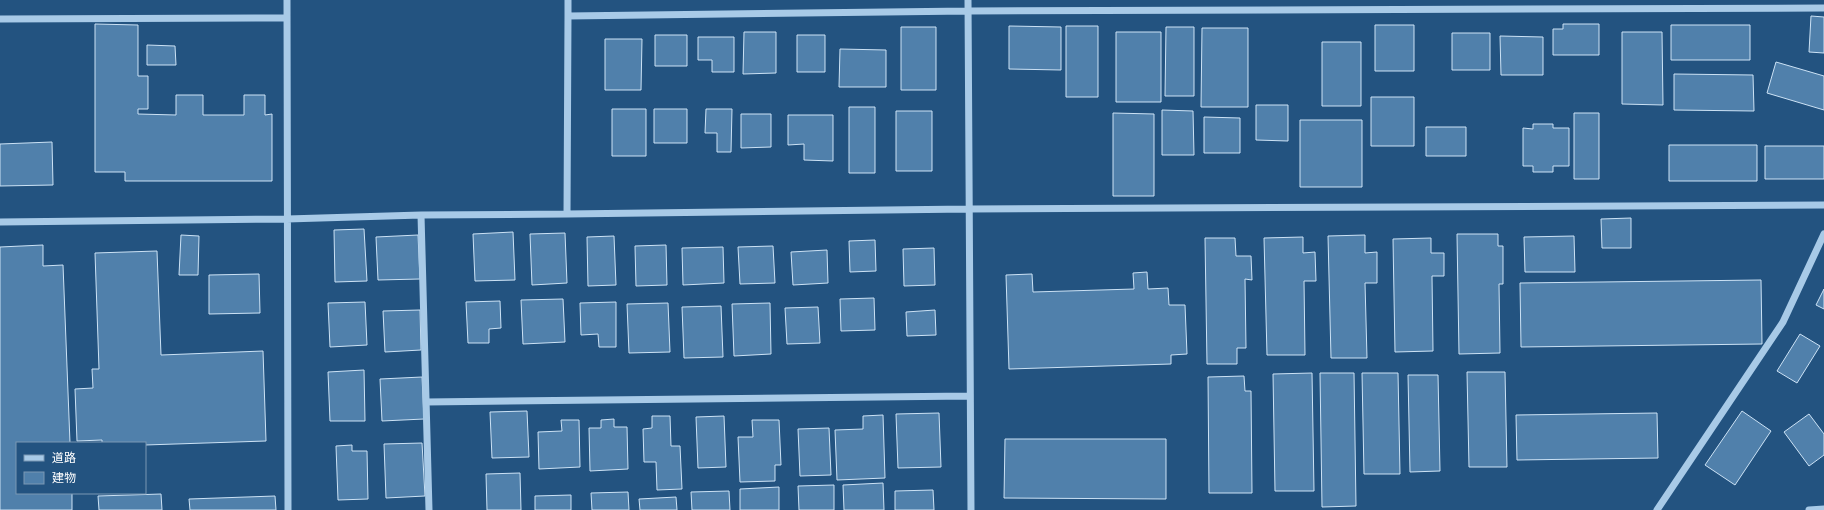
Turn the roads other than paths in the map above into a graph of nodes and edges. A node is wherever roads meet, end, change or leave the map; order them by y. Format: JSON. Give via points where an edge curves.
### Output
{"nodes":[{"id":1,"x":287,"y":0,"type":"edge"},
{"id":2,"x":568,"y":0,"type":"edge"},
{"id":3,"x":968,"y":0,"type":"edge"},
{"id":4,"x":1824,"y":8,"type":"edge"},
{"id":5,"x":968,"y":11,"type":"junction"},
{"id":6,"x":568,"y":16,"type":"junction"},
{"id":7,"x":287,"y":18,"type":"junction"},
{"id":8,"x":0,"y":19,"type":"edge"},
{"id":9,"x":1824,"y":205,"type":"edge"},
{"id":10,"x":968,"y":209,"type":"junction"},
{"id":11,"x":568,"y":214,"type":"junction"},
{"id":12,"x":421,"y":215,"type":"junction"},
{"id":13,"x":288,"y":219,"type":"junction"},
{"id":14,"x":0,"y":222,"type":"edge"},
{"id":15,"x":1824,"y":234,"type":"edge"},
{"id":16,"x":969,"y":396,"type":"junction"},
{"id":17,"x":426,"y":402,"type":"junction"},
{"id":18,"x":1824,"y":509,"type":"edge"},
{"id":19,"x":288,"y":510,"type":"edge"},
{"id":20,"x":429,"y":510,"type":"edge"},
{"id":21,"x":971,"y":510,"type":"edge"},
{"id":22,"x":1657,"y":510,"type":"edge"},
{"id":23,"x":1809,"y":510,"type":"edge"}],
"edges":[{"from":1,"to":7,"type":"street"},
{"from":2,"to":6,"type":"street"},
{"from":3,"to":5,"type":"street"},
{"from":4,"to":5,"type":"street"},
{"from":5,"to":6,"type":"street"},
{"from":5,"to":10,"type":"street"},
{"from":6,"to":11,"type":"street"},
{"from":7,"to":8,"type":"street"},
{"from":7,"to":13,"type":"street"},
{"from":9,"to":10,"type":"street"},
{"from":10,"to":11,"type":"street"},
{"from":10,"to":16,"type":"street"},
{"from":11,"to":12,"type":"street"},
{"from":12,"to":13,"type":"street"},
{"from":12,"to":17,"type":"street"},
{"from":13,"to":14,"type":"street"},
{"from":13,"to":19,"type":"street"},
{"from":15,"to":22,"type":"street","via":[[1783,322]]},
{"from":16,"to":17,"type":"street"},
{"from":16,"to":21,"type":"street"},
{"from":17,"to":20,"type":"street"},
{"from":18,"to":23,"type":"street"}]}
